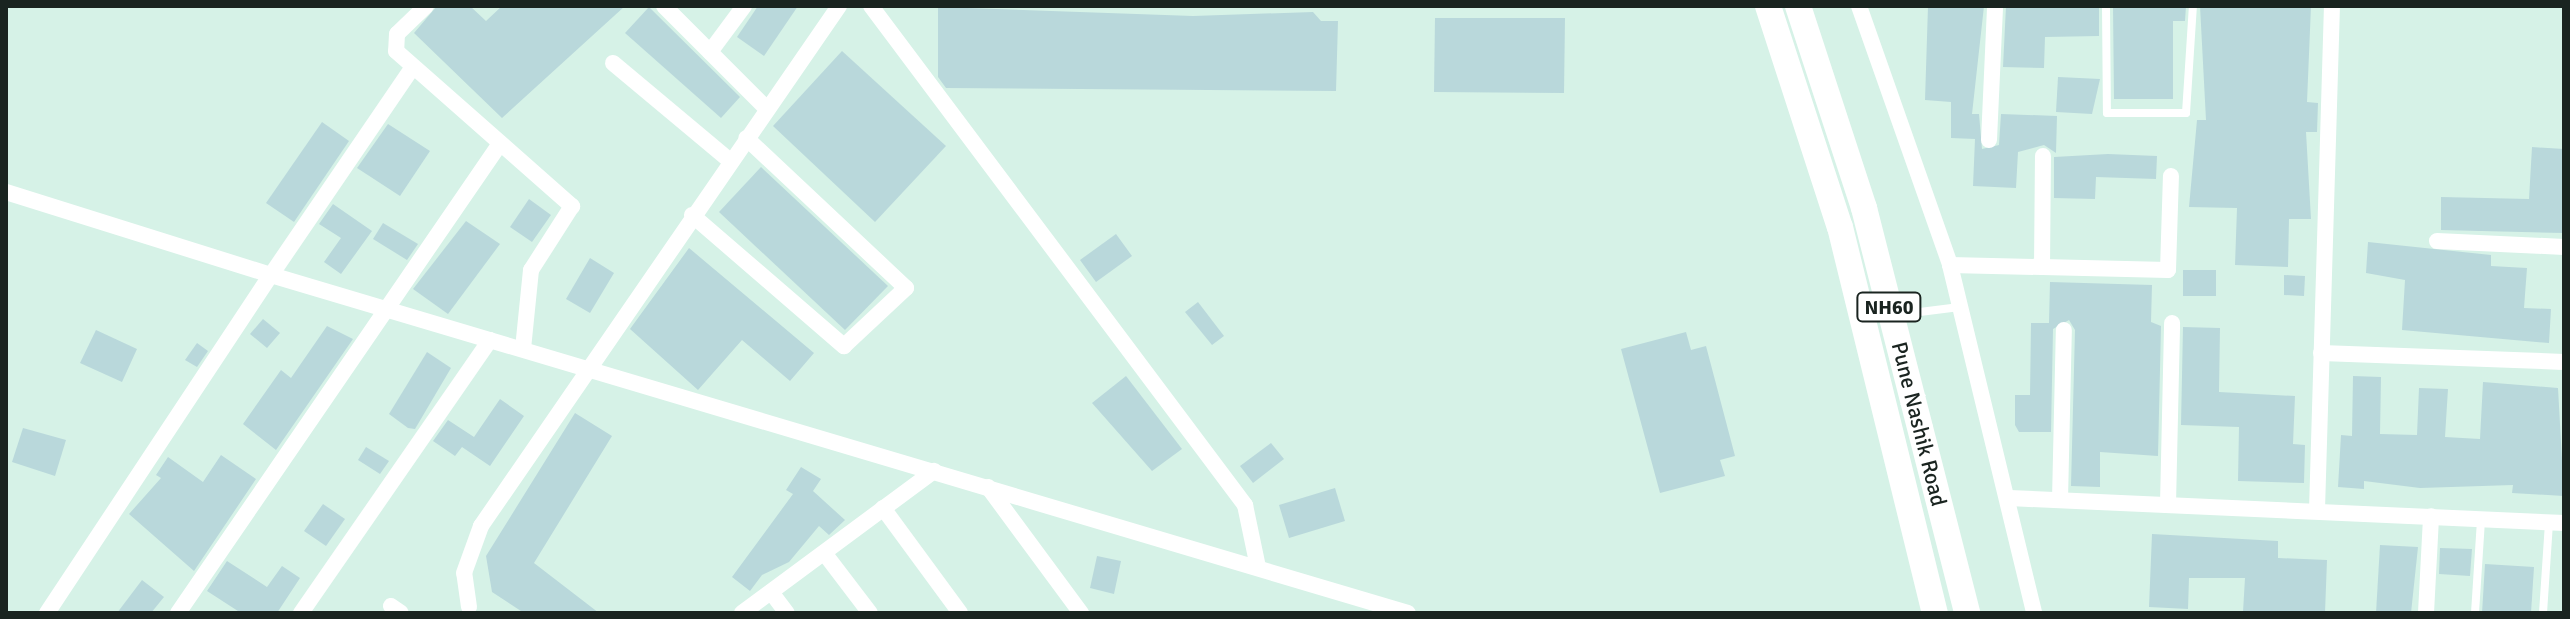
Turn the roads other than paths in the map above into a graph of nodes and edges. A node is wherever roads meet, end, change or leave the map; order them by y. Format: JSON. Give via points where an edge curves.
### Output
{"nodes":[{"id":1,"x":426,"y":6,"type":"edge"},
{"id":2,"x":664,"y":6,"type":"edge"},
{"id":3,"x":744,"y":6,"type":"edge"},
{"id":4,"x":839,"y":6,"type":"edge"},
{"id":5,"x":871,"y":6,"type":"edge"},
{"id":6,"x":1768,"y":6,"type":"edge"},
{"id":7,"x":1798,"y":6,"type":"edge"},
{"id":8,"x":1859,"y":6,"type":"edge"},
{"id":9,"x":1995,"y":6,"type":"edge"},
{"id":10,"x":2106,"y":6,"type":"edge"},
{"id":11,"x":2193,"y":6,"type":"edge"},
{"id":12,"x":2332,"y":6,"type":"edge"},
{"id":13,"x":710,"y":52,"type":"junction"},
{"id":14,"x":613,"y":63,"type":"dead end"},
{"id":15,"x":413,"y":67,"type":"junction"},
{"id":16,"x":767,"y":109,"type":"junction"},
{"id":17,"x":746,"y":138,"type":"junction"},
{"id":18,"x":1989,"y":140,"type":"dead end"},
{"id":19,"x":499,"y":145,"type":"junction"},
{"id":20,"x":2043,"y":156,"type":"dead end"},
{"id":21,"x":730,"y":161,"type":"junction"},
{"id":22,"x":2171,"y":176,"type":"dead end"},
{"id":23,"x":6,"y":192,"type":"edge"},
{"id":24,"x":692,"y":215,"type":"junction"},
{"id":25,"x":2437,"y":241,"type":"dead end"},
{"id":26,"x":2564,"y":247,"type":"edge"},
{"id":27,"x":1950,"y":265,"type":"junction"},
{"id":28,"x":2042,"y":267,"type":"junction"},
{"id":29,"x":271,"y":275,"type":"junction"},
{"id":30,"x":1959,"y":307,"type":"junction"},
{"id":31,"x":384,"y":310,"type":"junction"},
{"id":32,"x":1891,"y":315,"type":"junction"},
{"id":33,"x":2172,"y":323,"type":"dead end"},
{"id":34,"x":2064,"y":330,"type":"dead end"},
{"id":35,"x":490,"y":340,"type":"junction"},
{"id":36,"x":523,"y":349,"type":"junction"},
{"id":37,"x":2321,"y":353,"type":"junction"},
{"id":38,"x":2564,"y":362,"type":"edge"},
{"id":39,"x":585,"y":367,"type":"junction"},
{"id":40,"x":934,"y":471,"type":"junction"},
{"id":41,"x":988,"y":487,"type":"junction"},
{"id":42,"x":2009,"y":498,"type":"junction"},
{"id":43,"x":2060,"y":500,"type":"junction"},
{"id":44,"x":2168,"y":504,"type":"junction"},
{"id":45,"x":883,"y":508,"type":"junction"},
{"id":46,"x":2317,"y":510,"type":"junction"},
{"id":47,"x":2431,"y":516,"type":"junction"},
{"id":48,"x":2481,"y":519,"type":"junction"},
{"id":49,"x":2556,"y":523,"type":"edge"},
{"id":50,"x":825,"y":554,"type":"junction"},
{"id":51,"x":1258,"y":567,"type":"junction"},
{"id":52,"x":771,"y":592,"type":"junction"},
{"id":53,"x":470,"y":611,"type":"edge"},
{"id":54,"x":47,"y":613,"type":"edge"},
{"id":55,"x":178,"y":613,"type":"edge"},
{"id":56,"x":301,"y":613,"type":"edge"},
{"id":57,"x":742,"y":613,"type":"edge"},
{"id":58,"x":787,"y":613,"type":"edge"},
{"id":59,"x":870,"y":613,"type":"edge"},
{"id":60,"x":960,"y":613,"type":"edge"},
{"id":61,"x":1081,"y":613,"type":"edge"},
{"id":62,"x":1408,"y":613,"type":"edge"},
{"id":63,"x":1935,"y":613,"type":"edge"},
{"id":64,"x":1967,"y":613,"type":"edge"},
{"id":65,"x":2034,"y":613,"type":"edge"},
{"id":66,"x":2426,"y":613,"type":"edge"},
{"id":67,"x":2475,"y":613,"type":"edge"},
{"id":68,"x":2543,"y":613,"type":"edge"}],
"edges":[{"from":1,"to":15,"type":"street","via":[[392,42]]},
{"from":2,"to":13,"type":"street"},
{"from":3,"to":13,"type":"street"},
{"from":4,"to":16,"type":"street"},
{"from":5,"to":51,"type":"street","via":[[1245,505]]},
{"from":6,"to":63,"type":"highway","name":"Pune Nashik Road","number":"NH60","via":[[1836,213]]},
{"from":7,"to":32,"type":"highway","name":"Pune Nashik Road","number":"NH60","via":[[1834,105]]},
{"from":8,"to":27,"type":"street"},
{"from":9,"to":18,"type":"street"},
{"from":10,"to":11,"type":"lane","via":[[2107,113],[2186,113]]},
{"from":12,"to":37,"type":"street"},
{"from":13,"to":16,"type":"street"},
{"from":14,"to":21,"type":"street"},
{"from":15,"to":19,"type":"street"},
{"from":15,"to":29,"type":"street"},
{"from":16,"to":17,"type":"street"},
{"from":17,"to":21,"type":"street"},
{"from":17,"to":24,"type":"street","via":[[906,288],[844,346]]},
{"from":19,"to":31,"type":"street"},
{"from":19,"to":36,"type":"street","via":[[572,206],[531,270]]},
{"from":20,"to":28,"type":"street"},
{"from":21,"to":24,"type":"street"},
{"from":22,"to":28,"type":"street","via":[[2168,270]]},
{"from":23,"to":29,"type":"street"},
{"from":24,"to":39,"type":"street"},
{"from":25,"to":26,"type":"street"},
{"from":27,"to":28,"type":"street"},
{"from":27,"to":30,"type":"street"},
{"from":29,"to":31,"type":"street"},
{"from":29,"to":54,"type":"street"},
{"from":30,"to":32,"type":"lane"},
{"from":30,"to":42,"type":"street"},
{"from":31,"to":35,"type":"street"},
{"from":31,"to":55,"type":"street"},
{"from":32,"to":64,"type":"highway","name":"Pune Nashik Road","number":"NH60"},
{"from":33,"to":44,"type":"street"},
{"from":34,"to":43,"type":"street"},
{"from":35,"to":36,"type":"street"},
{"from":35,"to":56,"type":"street"},
{"from":36,"to":39,"type":"street"},
{"from":37,"to":38,"type":"street"},
{"from":37,"to":46,"type":"street"},
{"from":39,"to":40,"type":"street"},
{"from":39,"to":53,"type":"street","via":[[475,537],[464,573]]},
{"from":40,"to":41,"type":"street"},
{"from":40,"to":45,"type":"street"},
{"from":41,"to":51,"type":"street"},
{"from":41,"to":61,"type":"street"},
{"from":42,"to":43,"type":"street"},
{"from":42,"to":65,"type":"street"},
{"from":43,"to":44,"type":"street"},
{"from":44,"to":46,"type":"street"},
{"from":45,"to":50,"type":"street"},
{"from":45,"to":60,"type":"street"},
{"from":46,"to":47,"type":"street"},
{"from":47,"to":48,"type":"street"},
{"from":47,"to":66,"type":"street"},
{"from":48,"to":49,"type":"street"},
{"from":48,"to":67,"type":"lane"},
{"from":49,"to":68,"type":"lane"},
{"from":50,"to":52,"type":"street"},
{"from":50,"to":59,"type":"street"},
{"from":51,"to":62,"type":"street"},
{"from":52,"to":57,"type":"street"},
{"from":52,"to":58,"type":"street"}]}
